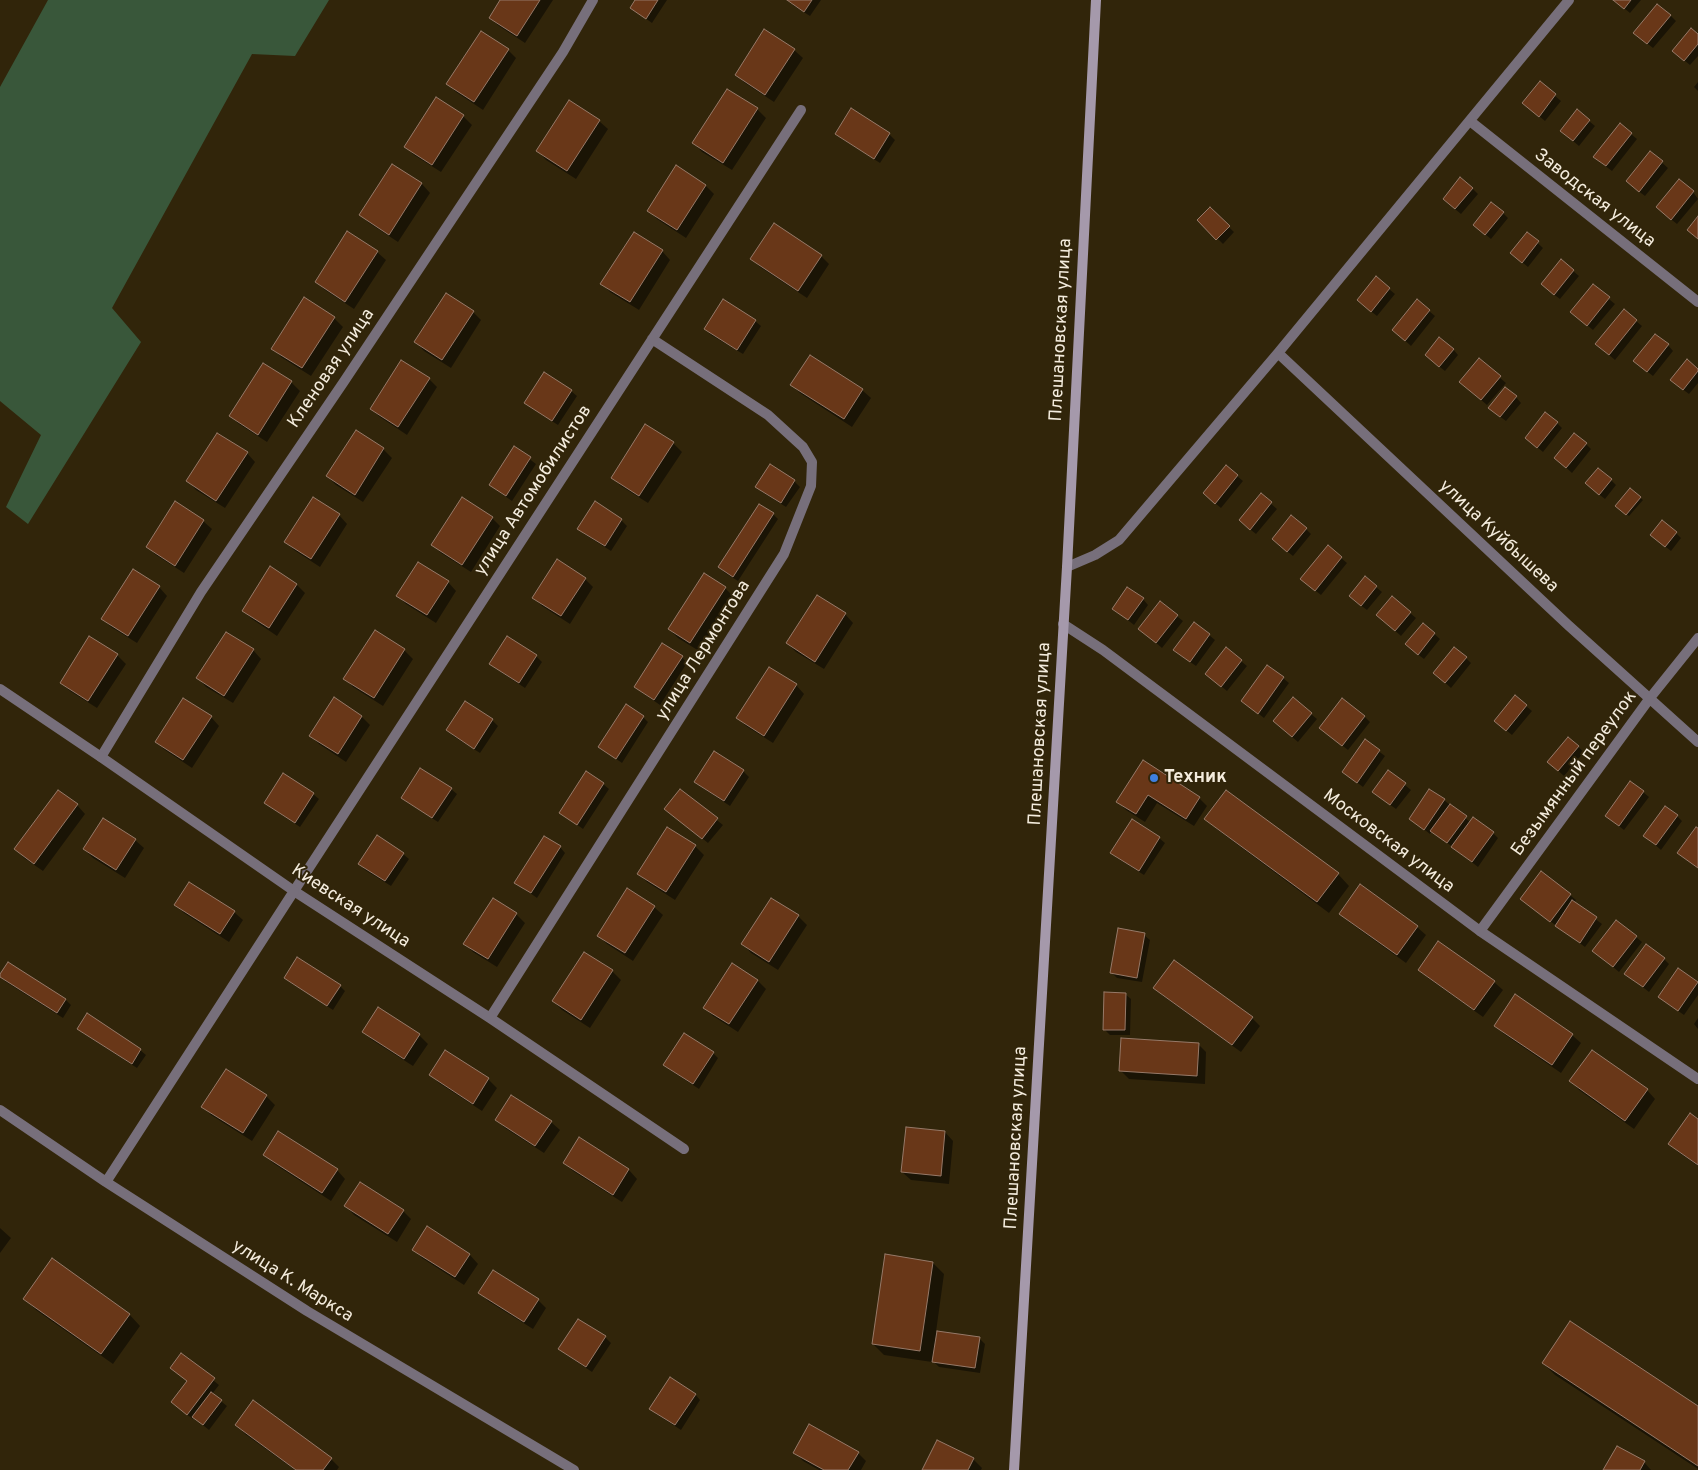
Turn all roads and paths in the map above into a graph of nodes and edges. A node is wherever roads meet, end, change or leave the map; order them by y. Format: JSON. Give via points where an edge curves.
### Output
{"nodes":[{"id":1,"x":593,"y":0,"type":"edge"},
{"id":2,"x":1096,"y":0,"type":"edge"},
{"id":3,"x":1569,"y":0,"type":"edge"},
{"id":4,"x":801,"y":110,"type":"dead end"},
{"id":5,"x":1470,"y":121,"type":"junction"},
{"id":6,"x":1698,"y":302,"type":"edge"},
{"id":7,"x":652,"y":339,"type":"junction"},
{"id":8,"x":1278,"y":353,"type":"junction"},
{"id":9,"x":1067,"y":567,"type":"junction"},
{"id":10,"x":1063,"y":624,"type":"junction"},
{"id":11,"x":1698,"y":638,"type":"edge"},
{"id":12,"x":0,"y":689,"type":"edge"},
{"id":13,"x":1650,"y":698,"type":"junction"},
{"id":14,"x":1698,"y":742,"type":"edge"},
{"id":15,"x":101,"y":757,"type":"junction"},
{"id":16,"x":294,"y":891,"type":"junction"},
{"id":17,"x":1480,"y":930,"type":"junction"},
{"id":18,"x":490,"y":1018,"type":"junction"},
{"id":19,"x":1698,"y":1080,"type":"edge"},
{"id":20,"x":0,"y":1110,"type":"edge"},
{"id":21,"x":684,"y":1149,"type":"dead end"},
{"id":22,"x":106,"y":1182,"type":"junction"},
{"id":23,"x":574,"y":1470,"type":"edge"},
{"id":24,"x":1014,"y":1470,"type":"edge"}],
"edges":[{"from":1,"to":15,"type":"street","name":"Кленовая улица","via":[[557,60],[201,592]]},
{"from":2,"to":9,"type":"main road","name":"Плешановская улица"},
{"from":3,"to":5,"type":"street"},
{"from":4,"to":7,"type":"street","name":"улица Автомобилистов"},
{"from":5,"to":6,"type":"street","name":"Заводская улица"},
{"from":5,"to":8,"type":"street"},
{"from":7,"to":16,"type":"street","name":"улица Автомобилистов"},
{"from":7,"to":18,"type":"street","name":"улица Лермонтова","via":[[768,415],[803,447],[812,462],[811,486],[784,554]]},
{"from":8,"to":9,"type":"street","via":[[1119,540],[1096,555]]},
{"from":8,"to":13,"type":"street","name":"улица Куйбышева"},
{"from":9,"to":10,"type":"main road","name":"Плешановская улица"},
{"from":10,"to":17,"type":"street","name":"Московская улица","via":[[1103,650]]},
{"from":10,"to":24,"type":"main road","name":"Плешановская улица"},
{"from":11,"to":13,"type":"street","name":"Безымянный переулок"},
{"from":12,"to":15,"type":"street","name":"Киевская улица"},
{"from":13,"to":14,"type":"street","name":"улица Куйбышева"},
{"from":13,"to":17,"type":"street","name":"Безымянный переулок"},
{"from":15,"to":16,"type":"street","name":"Киевская улица"},
{"from":16,"to":18,"type":"street","name":"Киевская улица"},
{"from":16,"to":22,"type":"street","name":"улица Автомобилистов"},
{"from":17,"to":19,"type":"street","name":"Московская улица"},
{"from":18,"to":21,"type":"street","name":"Киевская улица"},
{"from":20,"to":22,"type":"street","name":"улица К. Маркса"},
{"from":22,"to":23,"type":"street","name":"улица К. Маркса","via":[[306,1311]]}]}
